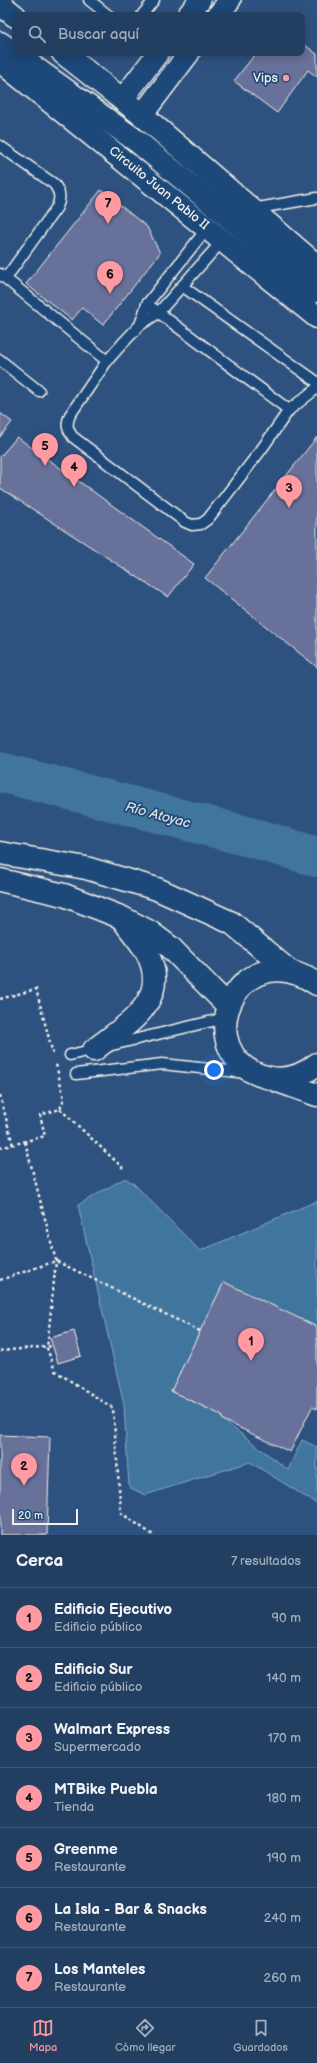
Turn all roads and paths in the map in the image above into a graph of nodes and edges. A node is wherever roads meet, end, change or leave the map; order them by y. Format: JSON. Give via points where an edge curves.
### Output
{"nodes":[{"id":1,"x":89,"y":0,"type":"edge"},
{"id":2,"x":154,"y":0,"type":"edge"},
{"id":3,"x":200,"y":0,"type":"edge"},
{"id":4,"x":230,"y":0,"type":"edge"},
{"id":5,"x":104,"y":12,"type":"edge"},
{"id":6,"x":144,"y":12,"type":"edge"},
{"id":7,"x":190,"y":12,"type":"edge"},
{"id":8,"x":220,"y":12,"type":"edge"},
{"id":9,"x":0,"y":43,"type":"edge"},
{"id":10,"x":12,"y":52,"type":"edge"},
{"id":11,"x":18,"y":56,"type":"edge"},
{"id":12,"x":67,"y":56,"type":"edge"},
{"id":13,"x":156,"y":56,"type":"edge"},
{"id":14,"x":187,"y":56,"type":"edge"},
{"id":15,"x":0,"y":61,"type":"edge"},
{"id":16,"x":122,"y":100,"type":"junction"},
{"id":17,"x":142,"y":115,"type":"junction"},
{"id":18,"x":0,"y":146,"type":"edge"},
{"id":19,"x":317,"y":198,"type":"edge"},
{"id":20,"x":252,"y":209,"type":"junction"},
{"id":21,"x":215,"y":233,"type":"junction"},
{"id":22,"x":317,"y":266,"type":"edge"},
{"id":23,"x":3,"y":276,"type":"edge"},
{"id":24,"x":182,"y":286,"type":"junction"},
{"id":25,"x":317,"y":291,"type":"edge"},
{"id":26,"x":147,"y":304,"type":"junction"},
{"id":27,"x":158,"y":313,"type":"junction"},
{"id":28,"x":317,"y":317,"type":"edge"},
{"id":29,"x":140,"y":325,"type":"junction"},
{"id":30,"x":0,"y":360,"type":"edge"},
{"id":31,"x":107,"y":362,"type":"junction"},
{"id":32,"x":317,"y":382,"type":"edge"},
{"id":33,"x":317,"y":388,"type":"edge"},
{"id":34,"x":39,"y":391,"type":"dead end"},
{"id":35,"x":289,"y":410,"type":"junction"},
{"id":36,"x":0,"y":853,"type":"edge"},
{"id":37,"x":0,"y":880,"type":"edge"},
{"id":38,"x":123,"y":918,"type":"junction"},
{"id":39,"x":289,"y":970,"type":"junction"},
{"id":40,"x":317,"y":984,"type":"edge"},
{"id":41,"x":0,"y":999,"type":"edge"},
{"id":42,"x":227,"y":1012,"type":"junction"},
{"id":43,"x":94,"y":1050,"type":"junction"},
{"id":44,"x":53,"y":1055,"type":"dead end"},
{"id":45,"x":70,"y":1055,"type":"dead end"},
{"id":46,"x":55,"y":1062,"type":"dead end"},
{"id":47,"x":317,"y":1064,"type":"edge"},
{"id":48,"x":76,"y":1074,"type":"dead end"},
{"id":49,"x":266,"y":1077,"type":"junction"},
{"id":50,"x":0,"y":1095,"type":"edge"},
{"id":51,"x":317,"y":1095,"type":"edge"},
{"id":52,"x":60,"y":1109,"type":"junction"},
{"id":53,"x":25,"y":1142,"type":"junction"},
{"id":54,"x":13,"y":1145,"type":"junction"},
{"id":55,"x":0,"y":1148,"type":"edge"},
{"id":56,"x":123,"y":1168,"type":"dead end"},
{"id":57,"x":56,"y":1261,"type":"junction"},
{"id":58,"x":0,"y":1280,"type":"edge"},
{"id":59,"x":200,"y":1331,"type":"dead end"},
{"id":60,"x":53,"y":1346,"type":"dead end"},
{"id":61,"x":47,"y":1348,"type":"junction"},
{"id":62,"x":0,"y":1351,"type":"edge"},
{"id":63,"x":153,"y":1535,"type":"edge"}],
"edges":[{"from":1,"to":5,"type":"lane"},
{"from":2,"to":6,"type":"lane"},
{"from":3,"to":7,"type":"street"},
{"from":4,"to":8,"type":"street"},
{"from":9,"to":10,"type":"main road"},
{"from":11,"to":25,"type":"main road","via":[[138,142]]},
{"from":12,"to":16,"type":"main road"},
{"from":13,"to":16,"type":"street"},
{"from":14,"to":17,"type":"street"},
{"from":15,"to":21,"type":"main road","name":"Circuito Juan Pablo II"},
{"from":16,"to":17,"type":"main road"},
{"from":17,"to":20,"type":"main road"},
{"from":18,"to":23,"type":"lane","via":[[54,184],[59,191],[60,199],[57,207]]},
{"from":19,"to":20,"type":"lane"},
{"from":20,"to":22,"type":"main road"},
{"from":21,"to":24,"type":"lane"},
{"from":21,"to":26,"type":"lane"},
{"from":21,"to":28,"type":"main road","name":"Circuito Juan Pablo II"},
{"from":23,"to":31,"type":"lane"},
{"from":24,"to":27,"type":"lane"},
{"from":24,"to":32,"type":"lane"},
{"from":26,"to":27,"type":"lane"},
{"from":26,"to":29,"type":"lane"},
{"from":27,"to":29,"type":"lane"},
{"from":27,"to":35,"type":"lane"},
{"from":29,"to":31,"type":"lane"},
{"from":30,"to":34,"type":"lane"},
{"from":31,"to":35,"type":"lane","via":[[70,415],[67,422],[68,431],[179,518],[192,525],[201,524],[208,519]]},
{"from":33,"to":35,"type":"lane"},
{"from":36,"to":39,"type":"main road","via":[[86,868],[157,888],[232,923]]},
{"from":37,"to":38,"type":"main road","via":[[64,895]]},
{"from":38,"to":42,"type":"main road","via":[[150,932],[170,948]]},
{"from":38,"to":43,"type":"main road","via":[[152,964],[155,978],[152,994],[137,1017]]},
{"from":39,"to":40,"type":"main road"},
{"from":39,"to":42,"type":"main road","via":[[264,972],[253,977],[234,994]]},
{"from":41,"to":44,"type":"path","via":[[36,989]]},
{"from":42,"to":43,"type":"lane"},
{"from":42,"to":49,"type":"main road","via":[[226,1035],[232,1052],[243,1066]]},
{"from":43,"to":45,"type":"lane"},
{"from":46,"to":52,"type":"path","via":[[64,1099]]},
{"from":47,"to":49,"type":"main road","via":[[308,1072],[291,1078]]},
{"from":48,"to":49,"type":"lane","via":[[162,1064]]},
{"from":49,"to":51,"type":"main road"},
{"from":50,"to":54,"type":"path"},
{"from":52,"to":53,"type":"path","via":[[40,1115],[45,1136]]},
{"from":52,"to":56,"type":"path"},
{"from":53,"to":54,"type":"path"},
{"from":53,"to":57,"type":"path"},
{"from":54,"to":55,"type":"path"},
{"from":57,"to":58,"type":"path"},
{"from":57,"to":59,"type":"path"},
{"from":57,"to":61,"type":"path"},
{"from":60,"to":61,"type":"path"},
{"from":61,"to":62,"type":"path"},
{"from":61,"to":63,"type":"path","via":[[55,1371],[113,1408],[121,1513]]}]}
